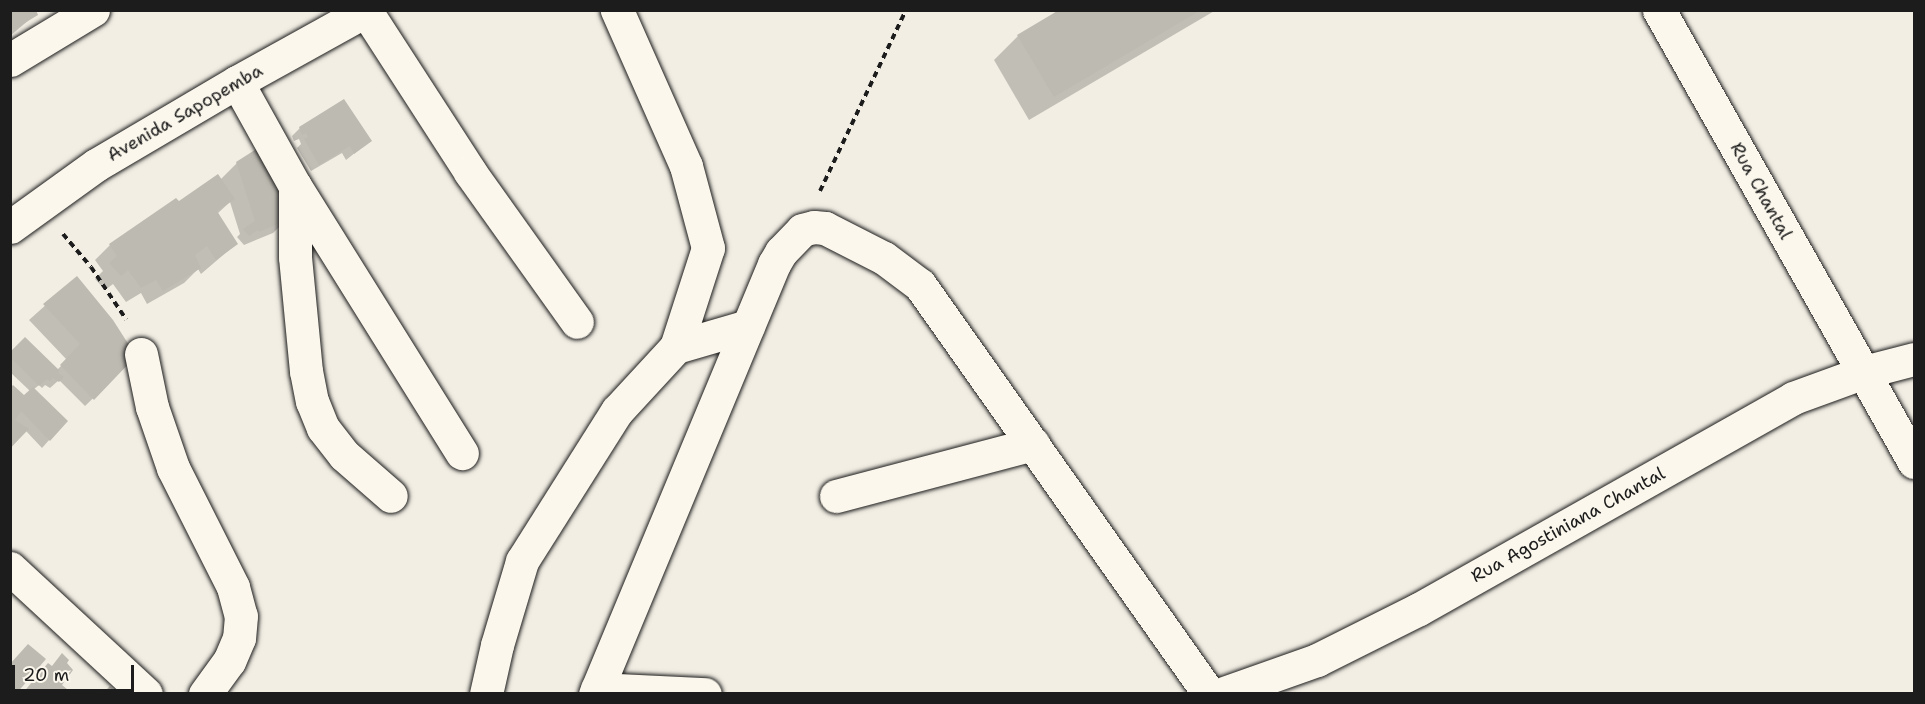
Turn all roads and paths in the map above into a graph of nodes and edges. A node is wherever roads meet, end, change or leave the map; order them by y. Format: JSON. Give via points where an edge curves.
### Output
{"nodes":[{"id":1,"x":617,"y":10,"type":"edge"},
{"id":2,"x":906,"y":10,"type":"edge"},
{"id":3,"x":1659,"y":10,"type":"edge"},
{"id":4,"x":91,"y":11,"type":"edge"},
{"id":5,"x":367,"y":11,"type":"edge"},
{"id":6,"x":10,"y":60,"type":"edge"},
{"id":7,"x":237,"y":82,"type":"junction"},
{"id":8,"x":295,"y":186,"type":"junction"},
{"id":9,"x":39,"y":206,"type":"junction"},
{"id":10,"x":10,"y":227,"type":"edge"},
{"id":11,"x":802,"y":230,"type":"junction"},
{"id":12,"x":577,"y":322,"type":"dead end"},
{"id":13,"x":748,"y":326,"type":"junction"},
{"id":14,"x":676,"y":347,"type":"junction"},
{"id":15,"x":141,"y":354,"type":"joint"},
{"id":16,"x":1914,"y":359,"type":"edge"},
{"id":17,"x":1864,"y":372,"type":"junction"},
{"id":18,"x":1033,"y":444,"type":"junction"},
{"id":19,"x":462,"y":453,"type":"dead end"},
{"id":20,"x":1914,"y":462,"type":"edge"},
{"id":21,"x":391,"y":496,"type":"dead end"},
{"id":22,"x":836,"y":496,"type":"dead end"},
{"id":23,"x":10,"y":568,"type":"edge"},
{"id":24,"x":596,"y":691,"type":"edge"},
{"id":25,"x":146,"y":693,"type":"edge"},
{"id":26,"x":204,"y":693,"type":"edge"},
{"id":27,"x":486,"y":693,"type":"edge"},
{"id":28,"x":705,"y":693,"type":"edge"},
{"id":29,"x":1209,"y":693,"type":"edge"},
{"id":30,"x":1221,"y":693,"type":"edge"}],
"edges":[{"from":1,"to":14,"type":"street","via":[[686,165],[708,248]]},
{"from":2,"to":11,"type":"path"},
{"from":3,"to":17,"type":"street","name":"Rua Chantal"},
{"from":4,"to":6,"type":"street"},
{"from":5,"to":7,"type":"street","name":"Avenida Sapopemba"},
{"from":5,"to":12,"type":"street","via":[[470,172]]},
{"from":7,"to":8,"type":"street"},
{"from":7,"to":9,"type":"street","name":"Avenida Sapopemba","via":[[96,165]]},
{"from":8,"to":19,"type":"street"},
{"from":8,"to":21,"type":"street","via":[[295,257],[312,401],[324,428],[344,455]]},
{"from":9,"to":10,"type":"street","name":"Avenida Sapopemba"},
{"from":9,"to":15,"type":"path","via":[[91,267],[125,316]]},
{"from":11,"to":13,"type":"street","via":[[774,264]]},
{"from":11,"to":18,"type":"street","via":[[825,228],[884,258],[920,285]]},
{"from":13,"to":14,"type":"street"},
{"from":13,"to":24,"type":"street"},
{"from":14,"to":27,"type":"street","via":[[617,411],[522,561]]},
{"from":15,"to":26,"type":"street","via":[[152,407],[173,468],[233,587],[241,616],[239,638],[229,661]]},
{"from":16,"to":17,"type":"street","name":"Rua Agostiniana Chantal"},
{"from":17,"to":20,"type":"street","name":"Rua Chantal"},
{"from":17,"to":30,"type":"street","name":"Rua Agostiniana Chantal","via":[[1793,398],[1419,609],[1317,660]]},
{"from":18,"to":22,"type":"street"},
{"from":18,"to":29,"type":"street"},
{"from":23,"to":25,"type":"street"},
{"from":24,"to":28,"type":"street"}]}
